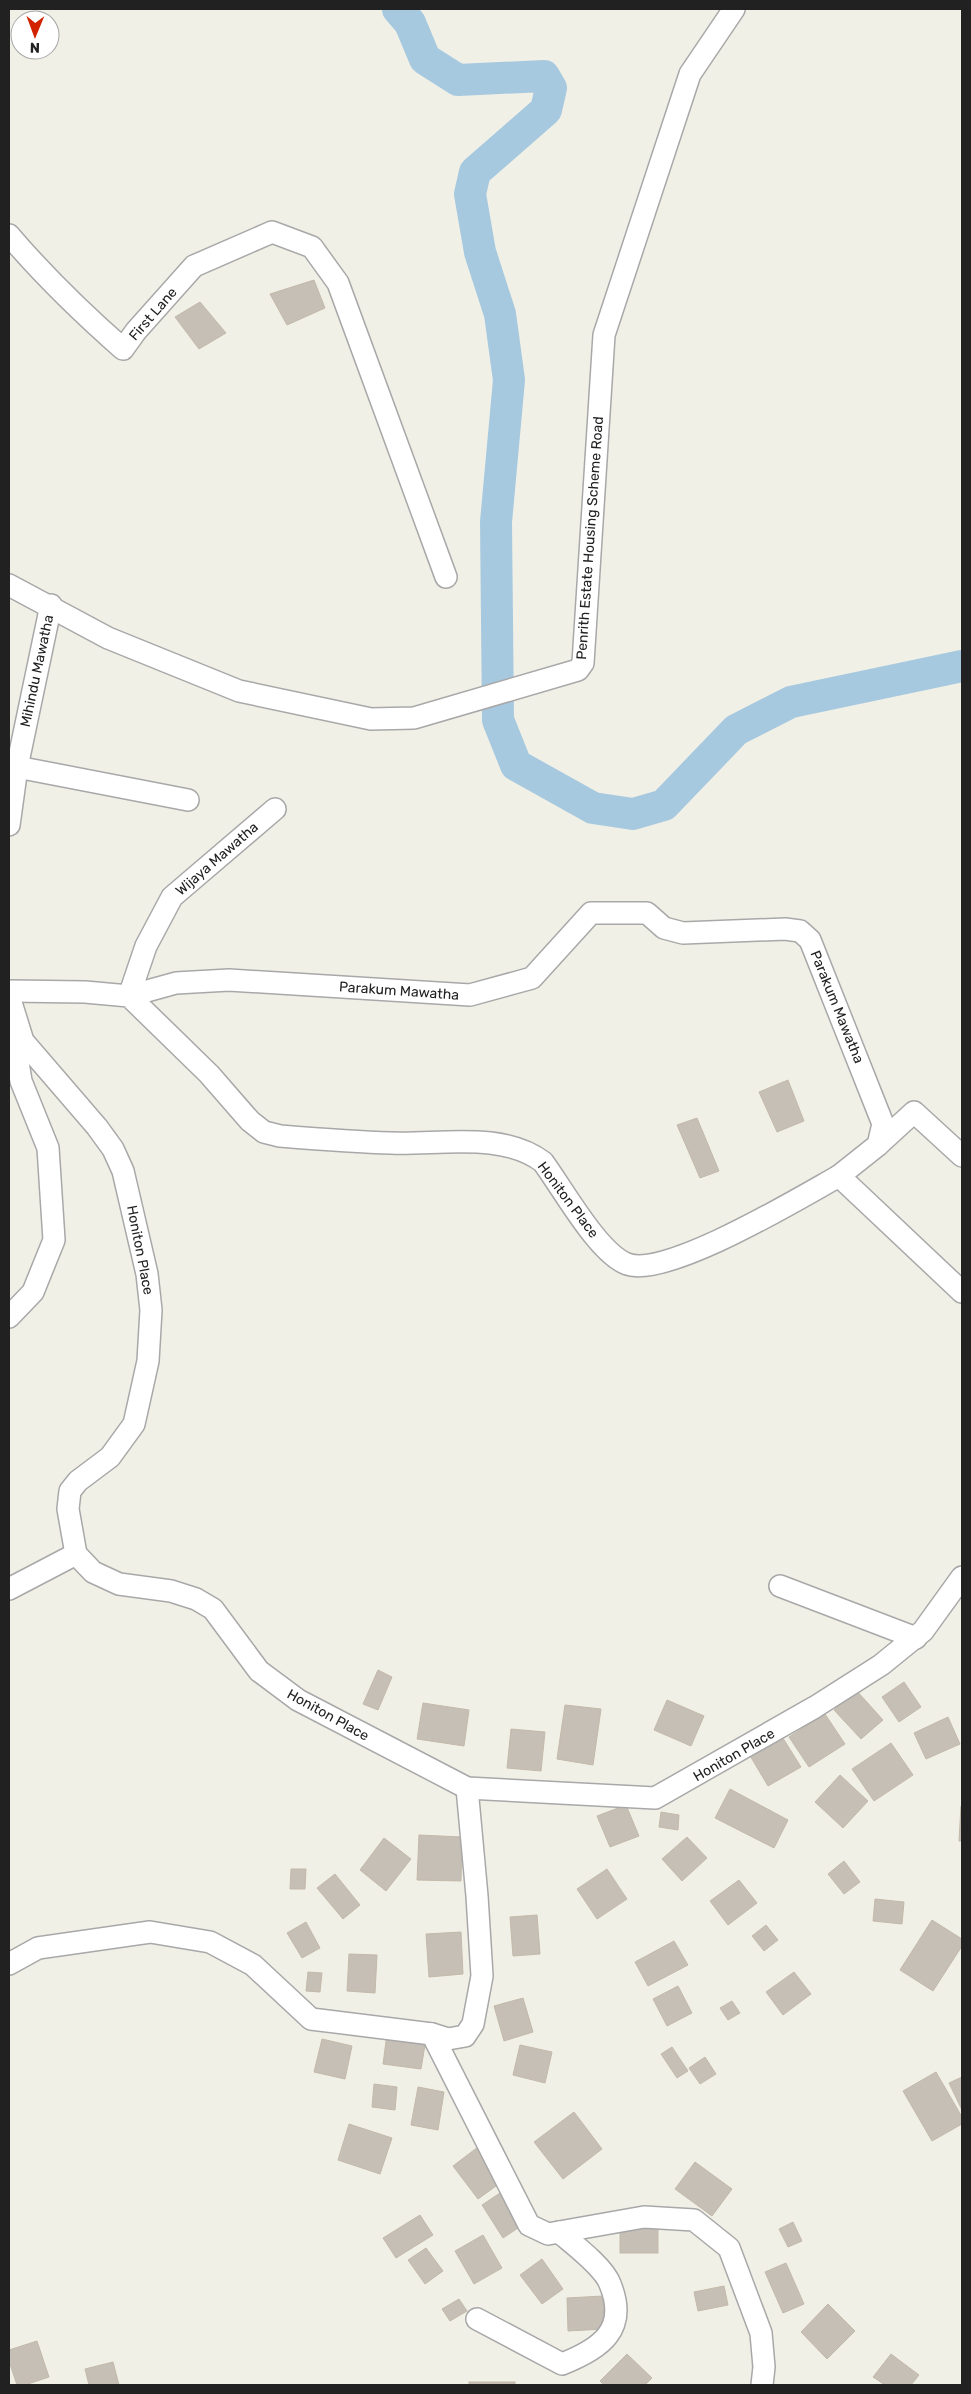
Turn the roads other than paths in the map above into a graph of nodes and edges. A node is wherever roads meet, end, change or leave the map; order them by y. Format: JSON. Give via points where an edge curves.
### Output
{"nodes":[{"id":1,"x":734,"y":9,"type":"edge"},
{"id":2,"x":9,"y":235,"type":"edge"},
{"id":3,"x":446,"y":577,"type":"dead end"},
{"id":4,"x":9,"y":585,"type":"edge"},
{"id":5,"x":51,"y":605,"type":"junction"},
{"id":6,"x":16,"y":766,"type":"junction"},
{"id":7,"x":188,"y":800,"type":"dead end"},
{"id":8,"x":274,"y":809,"type":"dead end"},
{"id":9,"x":9,"y":825,"type":"edge"},
{"id":10,"x":9,"y":992,"type":"edge"},
{"id":11,"x":9,"y":996,"type":"edge"},
{"id":12,"x":129,"y":996,"type":"junction"},
{"id":13,"x":9,"y":1001,"type":"edge"},
{"id":14,"x":878,"y":1145,"type":"junction"},
{"id":15,"x":962,"y":1156,"type":"edge"},
{"id":16,"x":839,"y":1176,"type":"junction"},
{"id":17,"x":962,"y":1292,"type":"edge"},
{"id":18,"x":9,"y":1316,"type":"edge"},
{"id":19,"x":76,"y":1554,"type":"junction"},
{"id":20,"x":962,"y":1577,"type":"edge"},
{"id":21,"x":780,"y":1586,"type":"dead end"},
{"id":22,"x":9,"y":1589,"type":"edge"},
{"id":23,"x":916,"y":1638,"type":"junction"},
{"id":24,"x":467,"y":1788,"type":"junction"},
{"id":25,"x":9,"y":1964,"type":"edge"},
{"id":26,"x":432,"y":2034,"type":"junction"},
{"id":27,"x":559,"y":2232,"type":"junction"},
{"id":28,"x":477,"y":2319,"type":"dead end"},
{"id":29,"x":762,"y":2385,"type":"edge"}],
"edges":[{"from":1,"to":5,"type":"street","name":"Penrith Estate Housing Scheme Road","via":[[690,74],[604,335],[583,663],[578,670],[414,718],[371,719],[240,691],[108,638]]},
{"from":2,"to":3,"type":"street","name":"First Lane","via":[[62,293],[123,349],[194,266],[272,232],[312,247],[338,284]]},
{"from":4,"to":5,"type":"street","name":"Penrith Estate Housing Scheme Road"},
{"from":5,"to":6,"type":"street","name":"Mihindu Mawatha"},
{"from":6,"to":7,"type":"street"},
{"from":6,"to":9,"type":"street","name":"Mihindu Mawatha"},
{"from":8,"to":12,"type":"street","name":"Wijaya Mawatha","via":[[172,897],[146,946]]},
{"from":10,"to":12,"type":"street","via":[[85,992]]},
{"from":11,"to":19,"type":"street","name":"Honiton Place","via":[[23,1042],[113,1149],[123,1171],[147,1274],[151,1310],[148,1361],[134,1424],[110,1456],[70,1491],[68,1509]]},
{"from":12,"to":14,"type":"street","name":"Parakum Mawatha","via":[[176,983],[229,980],[470,995],[532,978],[591,913],[647,913],[664,928],[683,933],[800,931],[810,940],[883,1124]]},
{"from":12,"to":16,"type":"street","name":"Honiton Place","via":[[209,1074],[250,1122],[264,1132],[280,1136],[391,1143],[480,1143],[513,1147],[543,1162],[597,1240],[628,1264],[641,1266],[667,1261],[714,1242]]},
{"from":13,"to":18,"type":"street","via":[[21,1081],[48,1148],[54,1240],[33,1292]]},
{"from":14,"to":15,"type":"street","via":[[914,1112]]},
{"from":14,"to":16,"type":"street"},
{"from":16,"to":17,"type":"street"},
{"from":19,"to":22,"type":"street"},
{"from":19,"to":24,"type":"street","name":"Honiton Place","via":[[93,1572],[119,1584],[171,1591],[196,1599],[213,1610],[259,1671],[281,1689]]},
{"from":20,"to":23,"type":"street","name":"Honiton Place"},
{"from":21,"to":23,"type":"street"},
{"from":23,"to":24,"type":"street","name":"Honiton Place","via":[[815,1708],[656,1798]]},
{"from":24,"to":26,"type":"street","via":[[482,1976],[474,2024],[465,2036],[448,2040]]},
{"from":25,"to":26,"type":"street","via":[[38,1948],[150,1932],[210,1942],[254,1964],[311,2019]]},
{"from":26,"to":27,"type":"street","via":[[528,2225],[548,2234]]},
{"from":27,"to":28,"type":"street","via":[[589,2257],[610,2283],[616,2314],[609,2336],[588,2354],[562,2364]]},
{"from":27,"to":29,"type":"street","via":[[644,2217],[694,2220],[713,2234],[729,2248],[761,2333]]}]}
